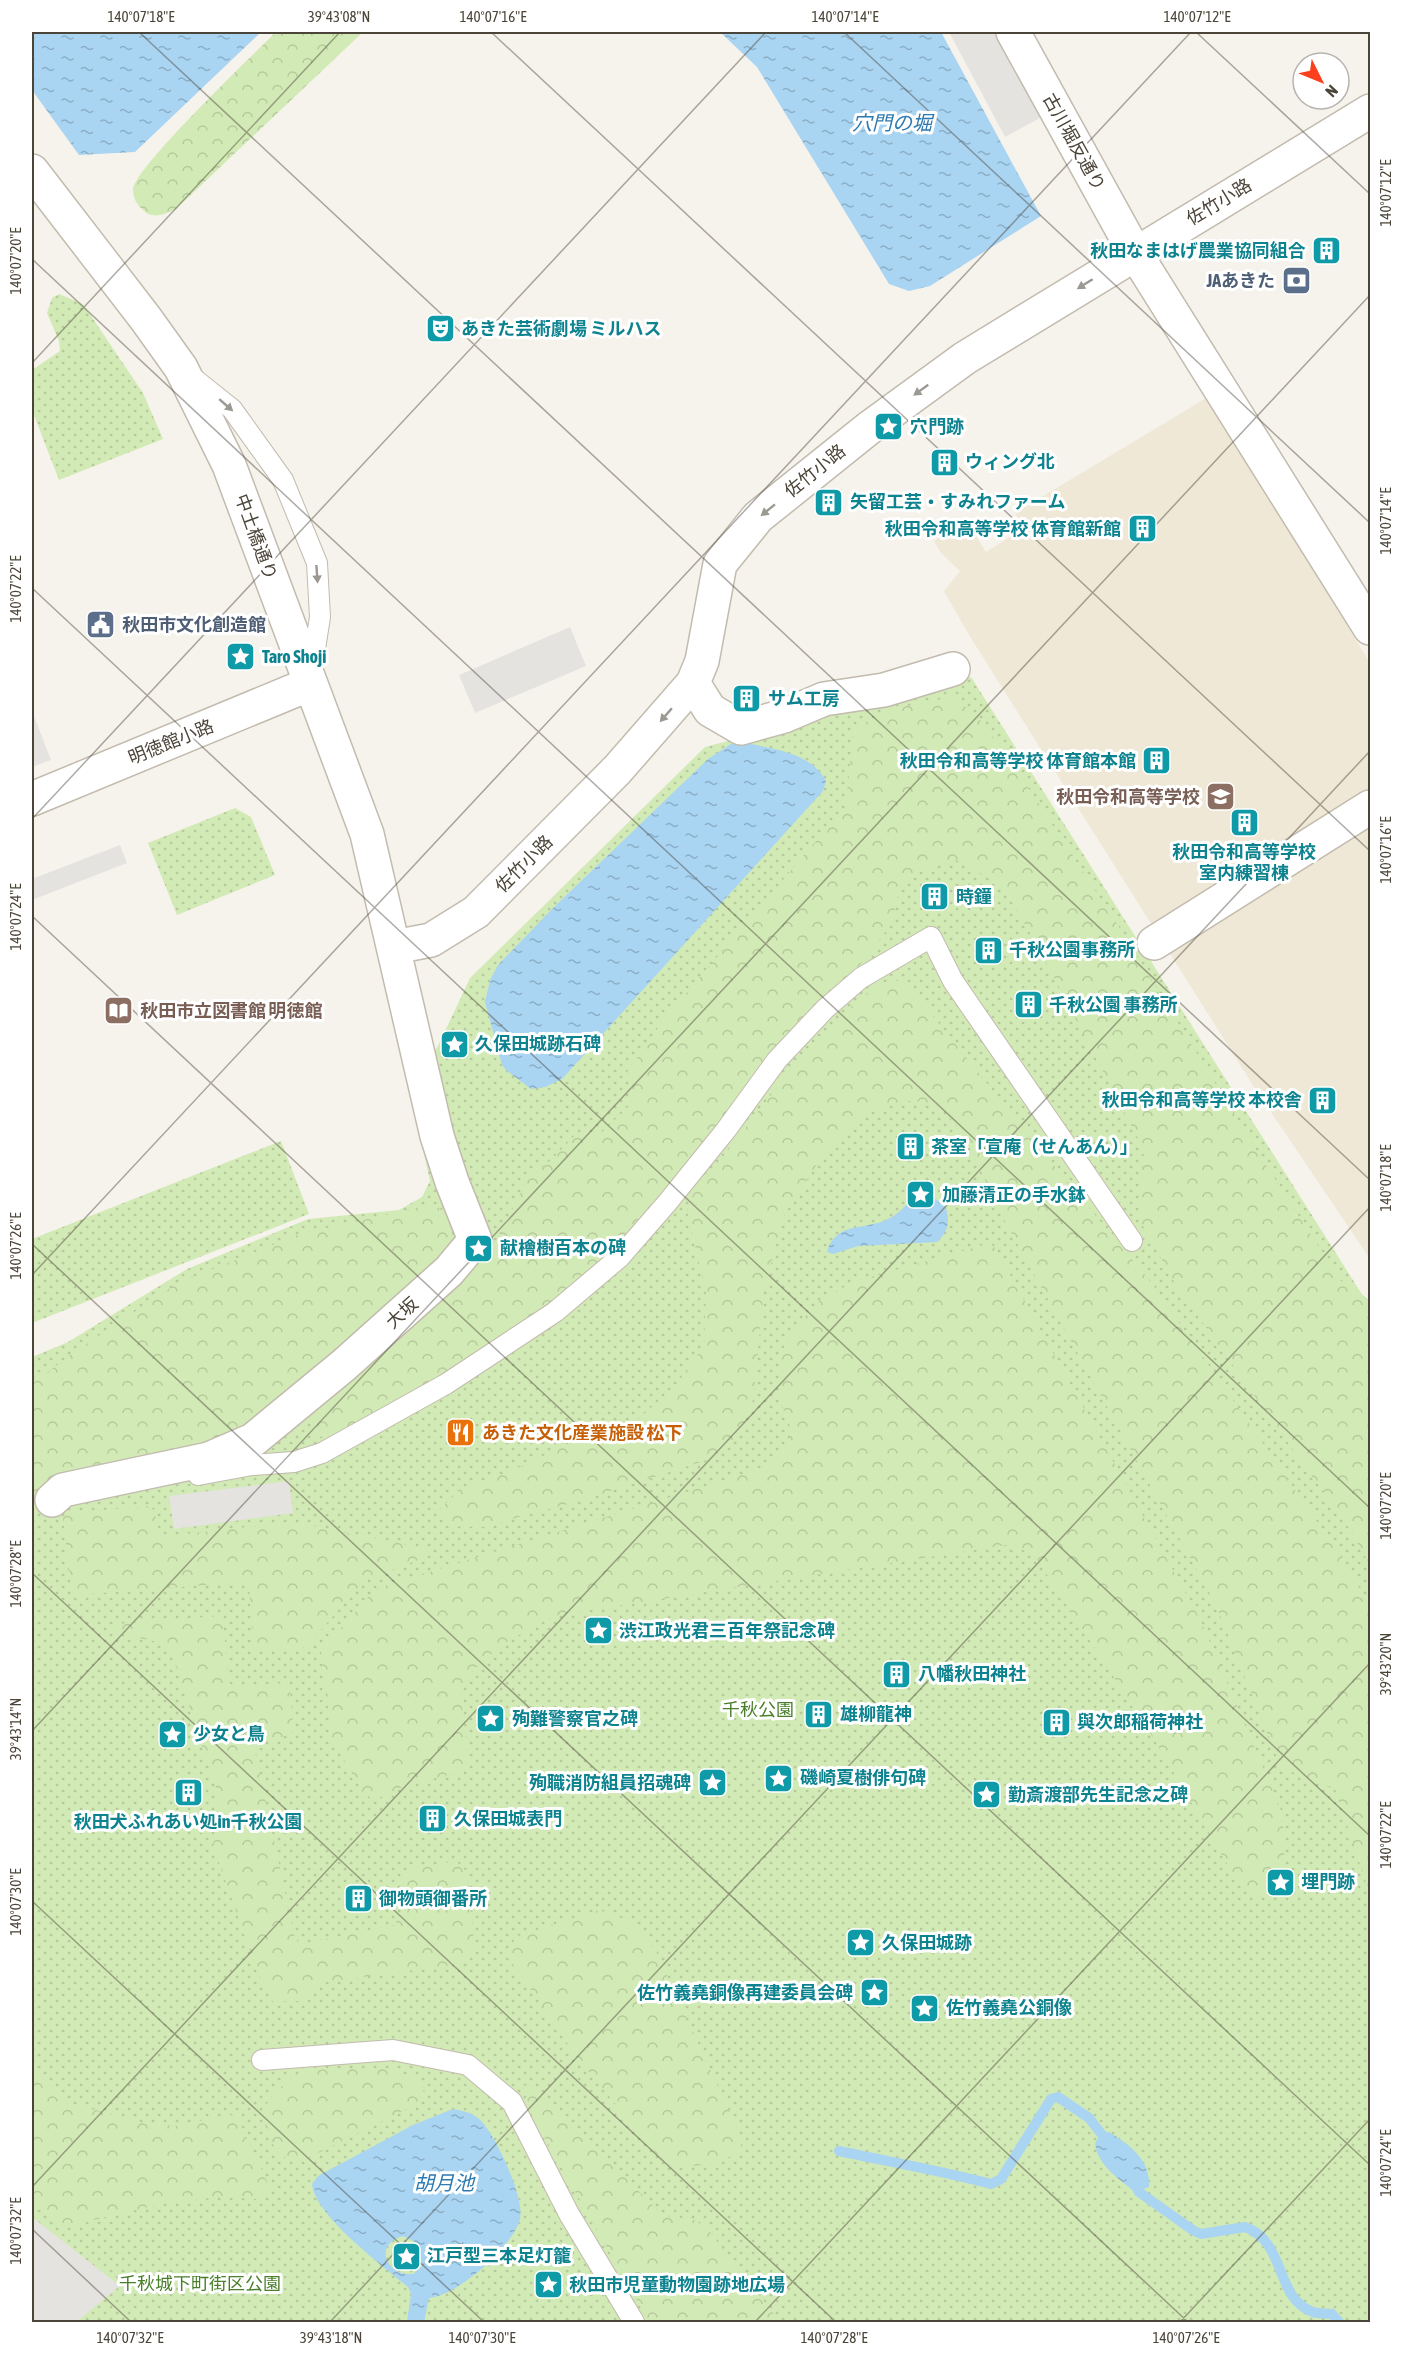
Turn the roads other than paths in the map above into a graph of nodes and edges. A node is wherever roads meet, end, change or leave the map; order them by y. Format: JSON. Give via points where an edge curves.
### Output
{"nodes":[{"id":1,"x":1013,"y":32,"type":"edge"},
{"id":2,"x":1371,"y":111,"type":"edge"},
{"id":3,"x":32,"y":171,"type":"edge"},
{"id":4,"x":1135,"y":254,"type":"junction"},
{"id":5,"x":181,"y":368,"type":"junction"},
{"id":6,"x":1371,"y":628,"type":"edge"},
{"id":7,"x":953,"y":669,"type":"dead end"},
{"id":8,"x":693,"y":683,"type":"junction"},
{"id":9,"x":310,"y":684,"type":"junction"},
{"id":10,"x":32,"y":799,"type":"edge"},
{"id":11,"x":1371,"y":807,"type":"edge"},
{"id":12,"x":1154,"y":942,"type":"dead end"},
{"id":13,"x":394,"y":947,"type":"junction"},
{"id":14,"x":1132,"y":1241,"type":"dead end"},
{"id":15,"x":85,"y":1486,"type":"junction"},
{"id":16,"x":52,"y":1500,"type":"dead end"},
{"id":17,"x":262,"y":2060,"type":"dead end"},
{"id":18,"x":634,"y":2322,"type":"edge"}],
"edges":[{"from":1,"to":4,"type":"street","name":"古川堀反通り"},
{"from":2,"to":4,"type":"street","name":"佐竹小路"},
{"from":3,"to":5,"type":"street","name":"中土橋通り"},
{"from":4,"to":6,"type":"street","name":"古川堀反通り"},
{"from":4,"to":8,"type":"street","name":"佐竹小路","one_way":true,"via":[[965,358],[758,517],[720,564],[702,661]]},
{"from":5,"to":9,"type":"street","name":"中土橋通り","via":[[230,465]]},
{"from":5,"to":9,"type":"lane","one_way":true,"via":[[232,409],[283,480],[317,564],[320,617]]},
{"from":7,"to":8,"type":"street","via":[[884,690],[824,699],[741,729],[710,710]]},
{"from":8,"to":13,"type":"street","name":"佐竹小路","one_way":true,"via":[[617,770],[476,912],[430,940]]},
{"from":9,"to":10,"type":"street","name":"明徳館小路"},
{"from":9,"to":13,"type":"street","name":"中土橋通り","via":[[367,834]]},
{"from":11,"to":12,"type":"street"},
{"from":13,"to":15,"type":"street","name":"大坂","via":[[437,1136],[475,1240],[449,1271],[253,1440],[209,1459]]},
{"from":14,"to":15,"type":"lane","via":[[953,981],[931,937],[861,978],[825,1009],[777,1060],[668,1203],[620,1257],[555,1312],[466,1371],[322,1452],[294,1462]]},
{"from":15,"to":16,"type":"street","name":"大坂","via":[[63,1490]]},
{"from":17,"to":18,"type":"lane","via":[[393,2050],[468,2065],[512,2102],[569,2214]]}]}
